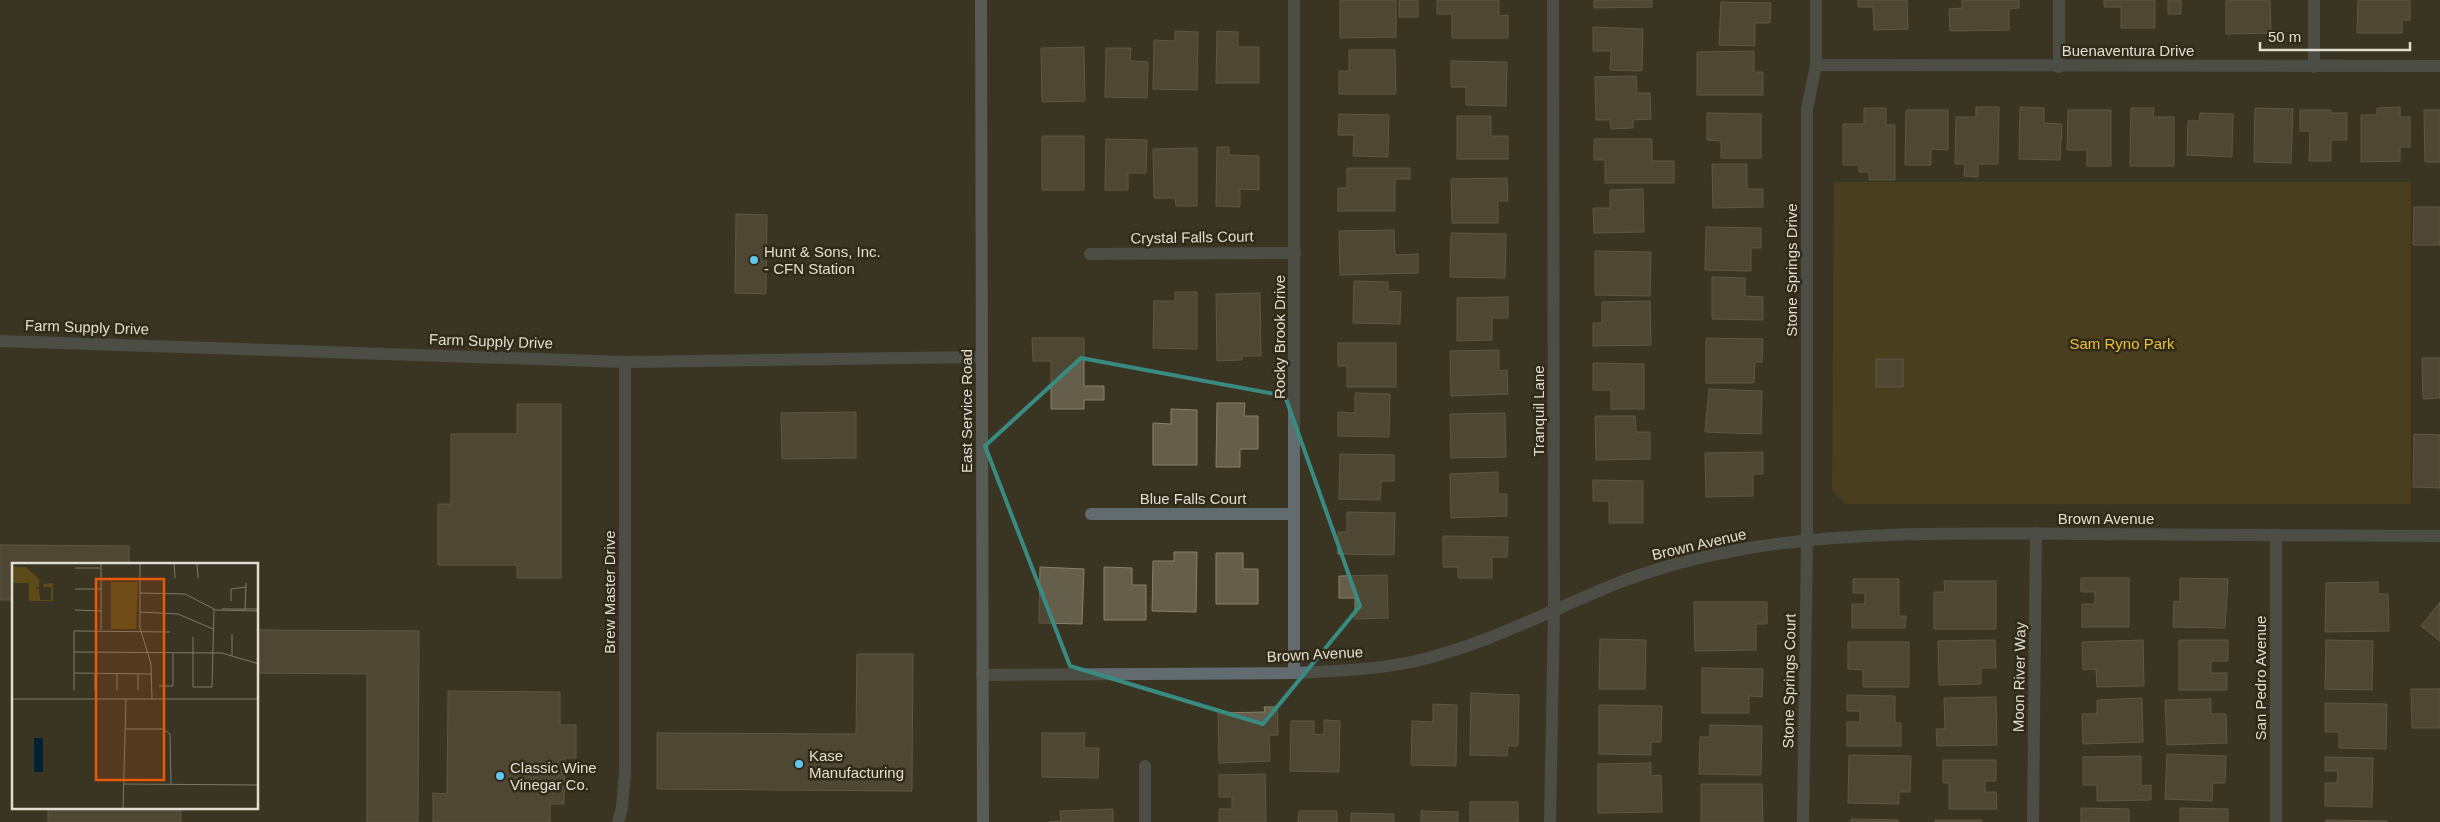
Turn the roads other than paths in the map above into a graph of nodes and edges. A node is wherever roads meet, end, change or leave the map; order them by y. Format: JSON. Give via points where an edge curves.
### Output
{"nodes":[{"id":1,"x":982,"y":0,"type":"edge"},
{"id":2,"x":1294,"y":0,"type":"edge"},
{"id":3,"x":1553,"y":0,"type":"edge"},
{"id":4,"x":1816,"y":0,"type":"edge"},
{"id":5,"x":2060,"y":0,"type":"edge"},
{"id":6,"x":2314,"y":0,"type":"edge"},
{"id":7,"x":1816,"y":65,"type":"junction"},
{"id":8,"x":2059,"y":66,"type":"junction"},
{"id":9,"x":2440,"y":66,"type":"edge"},
{"id":10,"x":2314,"y":67,"type":"junction"},
{"id":11,"x":1295,"y":253,"type":"junction"},
{"id":12,"x":1090,"y":254,"type":"dead end"},
{"id":13,"x":0,"y":341,"type":"edge"},
{"id":14,"x":982,"y":357,"type":"junction"},
{"id":15,"x":625,"y":362,"type":"junction"},
{"id":16,"x":1091,"y":514,"type":"dead end"},
{"id":17,"x":1294,"y":514,"type":"junction"},
{"id":18,"x":2036,"y":533,"type":"junction"},
{"id":19,"x":2276,"y":535,"type":"junction"},
{"id":20,"x":2440,"y":536,"type":"edge"},
{"id":21,"x":1807,"y":541,"type":"junction"},
{"id":22,"x":1554,"y":611,"type":"junction"},
{"id":23,"x":1294,"y":673,"type":"junction"},
{"id":24,"x":982,"y":675,"type":"junction"},
{"id":25,"x":1145,"y":766,"type":"dead end"},
{"id":26,"x":618,"y":822,"type":"edge"},
{"id":27,"x":983,"y":822,"type":"edge"},
{"id":28,"x":1145,"y":822,"type":"edge"},
{"id":29,"x":1550,"y":822,"type":"edge"},
{"id":30,"x":1803,"y":822,"type":"edge"},
{"id":31,"x":2033,"y":822,"type":"edge"},
{"id":32,"x":2276,"y":822,"type":"edge"}],
"edges":[{"from":1,"to":14,"type":"street","name":"East Service Road"},
{"from":2,"to":11,"type":"street","name":"Rocky Brook Drive"},
{"from":3,"to":22,"type":"street","name":"Tranquil Lane"},
{"from":4,"to":7,"type":"street","name":"Stone Springs Drive"},
{"from":5,"to":8,"type":"street"},
{"from":6,"to":10,"type":"street"},
{"from":7,"to":8,"type":"street","name":"Buenaventura Drive"},
{"from":7,"to":21,"type":"street","name":"Stone Springs Drive","via":[[1807,108]]},
{"from":8,"to":10,"type":"street","name":"Buenaventura Drive"},
{"from":9,"to":10,"type":"street","name":"Buenaventura Drive"},
{"from":11,"to":12,"type":"street","name":"Crystal Falls Court"},
{"from":11,"to":17,"type":"street","name":"Rocky Brook Drive"},
{"from":13,"to":15,"type":"street","name":"Farm Supply Drive"},
{"from":14,"to":15,"type":"street","name":"Farm Supply Drive"},
{"from":14,"to":24,"type":"street","name":"East Service Road"},
{"from":15,"to":26,"type":"street","name":"Brew Master Drive","via":[[626,772]]},
{"from":16,"to":17,"type":"street","name":"Blue Falls Court"},
{"from":17,"to":23,"type":"street","name":"Rocky Brook Drive"},
{"from":18,"to":19,"type":"street","name":"Brown Avenue"},
{"from":18,"to":21,"type":"street","name":"Brown Avenue","via":[[1850,536]]},
{"from":18,"to":31,"type":"street","name":"Moon River Way"},
{"from":19,"to":20,"type":"street","name":"Brown Avenue"},
{"from":19,"to":32,"type":"street","name":"San Pedro Avenue"},
{"from":21,"to":22,"type":"street","name":"Brown Avenue","via":[[1755,547],[1683,562],[1610,586]]},
{"from":21,"to":30,"type":"street","name":"Stone Springs Court"},
{"from":22,"to":23,"type":"street","name":"Brown Avenue","via":[[1513,630],[1410,662],[1342,671]]},
{"from":22,"to":29,"type":"street","name":"Tranquil Lane"},
{"from":23,"to":24,"type":"street","name":"Brown Avenue"},
{"from":24,"to":27,"type":"street","name":"East Service Road"},
{"from":25,"to":28,"type":"street"}]}
